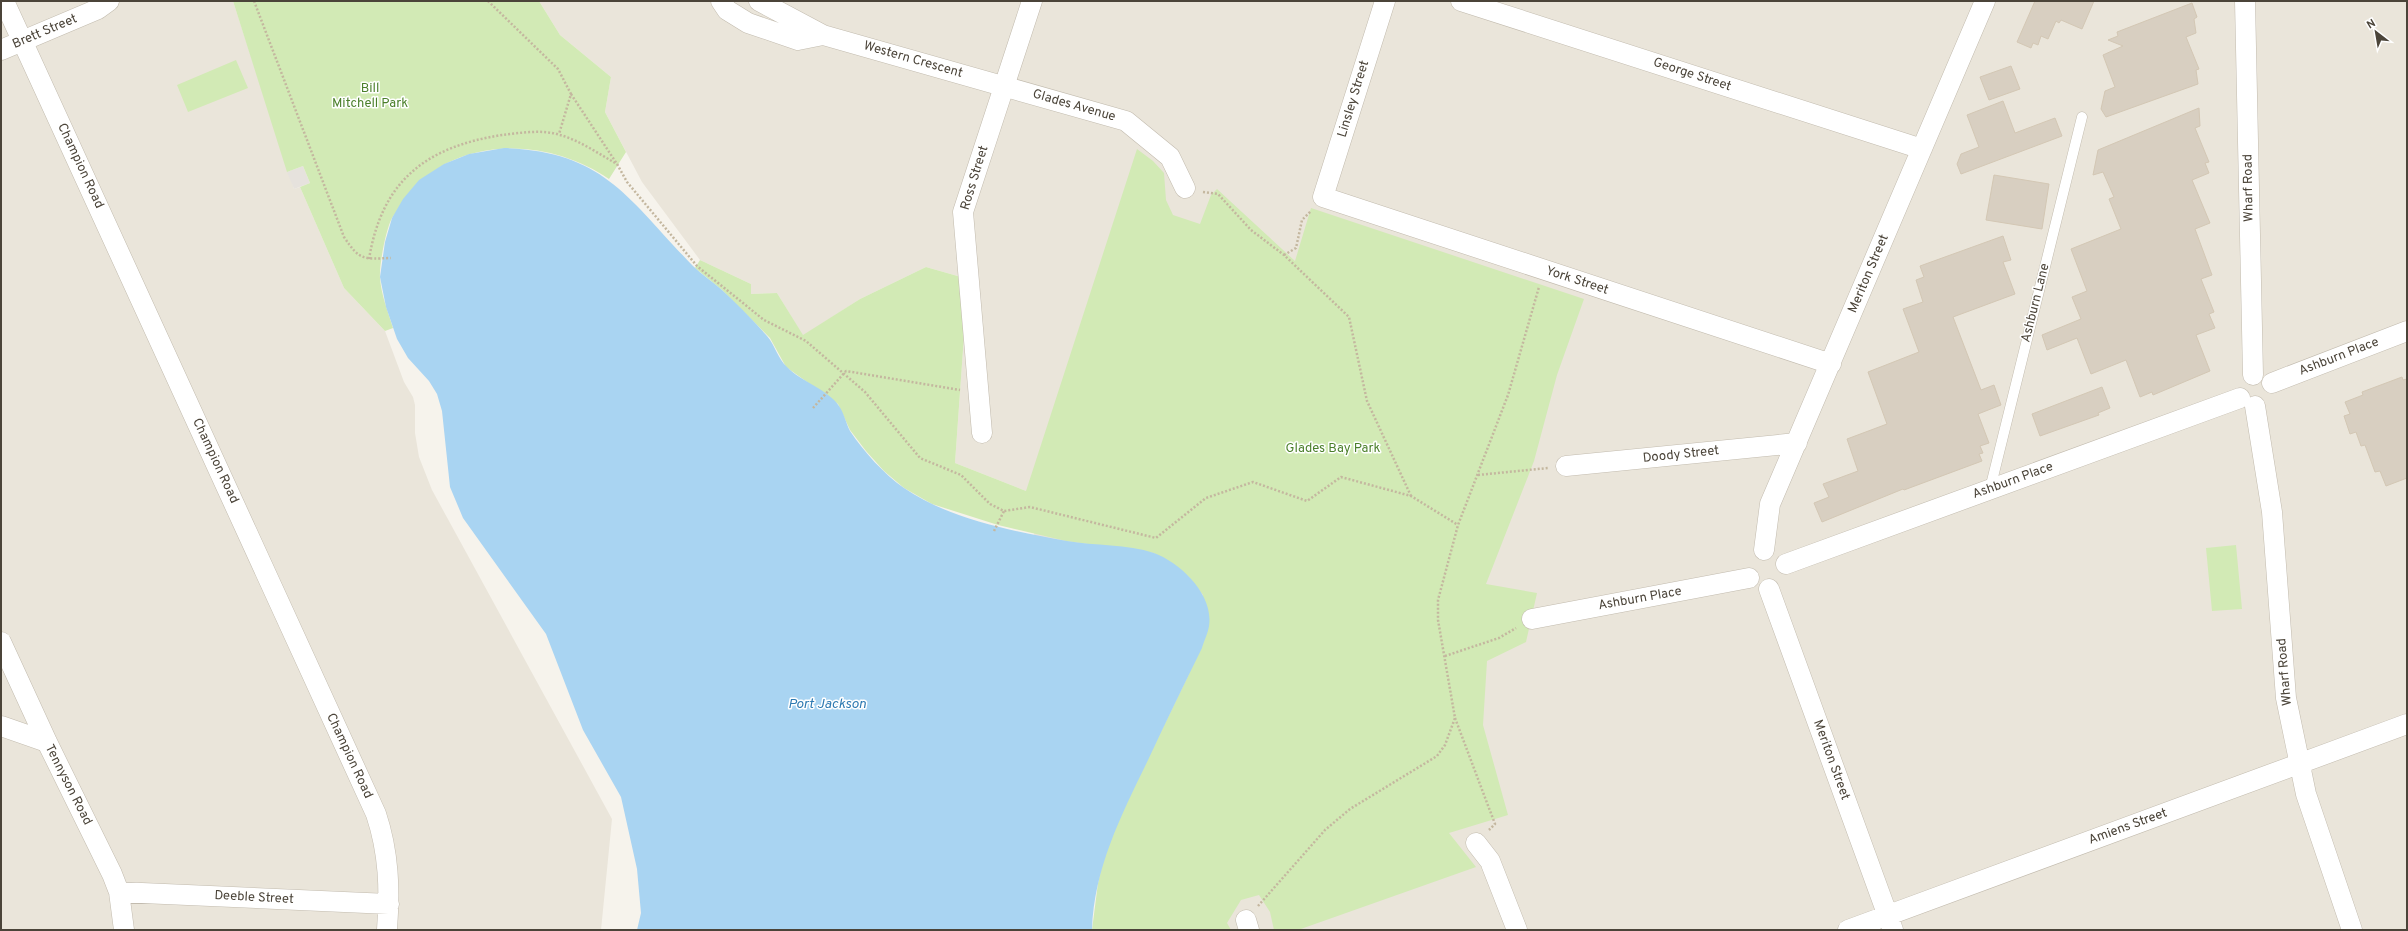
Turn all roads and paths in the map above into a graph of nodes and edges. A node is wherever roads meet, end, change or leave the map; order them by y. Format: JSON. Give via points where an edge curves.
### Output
{"nodes":[{"id":1,"x":4,"y":1,"type":"edge"},
{"id":2,"x":109,"y":1,"type":"edge"},
{"id":3,"x":254,"y":1,"type":"edge"},
{"id":4,"x":488,"y":1,"type":"edge"},
{"id":5,"x":721,"y":1,"type":"edge"},
{"id":6,"x":759,"y":1,"type":"edge"},
{"id":7,"x":1032,"y":1,"type":"edge"},
{"id":8,"x":1385,"y":1,"type":"edge"},
{"id":9,"x":1461,"y":1,"type":"edge"},
{"id":10,"x":1985,"y":1,"type":"edge"},
{"id":11,"x":2245,"y":1,"type":"edge"},
{"id":12,"x":823,"y":35,"type":"junction"},
{"id":13,"x":22,"y":40,"type":"junction"},
{"id":14,"x":1,"y":50,"type":"edge"},
{"id":15,"x":1003,"y":86,"type":"junction"},
{"id":16,"x":571,"y":94,"type":"junction"},
{"id":17,"x":2082,"y":117,"type":"dead end"},
{"id":18,"x":559,"y":134,"type":"junction"},
{"id":19,"x":1922,"y":149,"type":"junction"},
{"id":20,"x":617,"y":164,"type":"junction"},
{"id":21,"x":1185,"y":188,"type":"joint"},
{"id":22,"x":1323,"y":197,"type":"junction"},
{"id":23,"x":1284,"y":255,"type":"junction"},
{"id":24,"x":391,"y":258,"type":"dead end"},
{"id":25,"x":369,"y":259,"type":"junction"},
{"id":26,"x":1545,"y":270,"type":"junction"},
{"id":27,"x":2407,"y":331,"type":"edge"},
{"id":28,"x":1831,"y":364,"type":"junction"},
{"id":29,"x":844,"y":375,"type":"junction"},
{"id":30,"x":2254,"y":375,"type":"junction"},
{"id":31,"x":2272,"y":383,"type":"junction"},
{"id":32,"x":978,"y":393,"type":"junction"},
{"id":33,"x":2247,"y":402,"type":"junction"},
{"id":34,"x":813,"y":408,"type":"dead end"},
{"id":35,"x":982,"y":433,"type":"dead end"},
{"id":36,"x":1797,"y":443,"type":"junction"},
{"id":37,"x":1566,"y":466,"type":"joint"},
{"id":38,"x":1478,"y":475,"type":"junction"},
{"id":39,"x":1990,"y":489,"type":"junction"},
{"id":40,"x":1411,"y":496,"type":"junction"},
{"id":41,"x":1004,"y":511,"type":"junction"},
{"id":42,"x":1458,"y":525,"type":"junction"},
{"id":43,"x":994,"y":531,"type":"dead end"},
{"id":44,"x":1764,"y":550,"type":"junction"},
{"id":45,"x":1786,"y":564,"type":"junction"},
{"id":46,"x":1749,"y":578,"type":"junction"},
{"id":47,"x":1769,"y":589,"type":"junction"},
{"id":48,"x":1532,"y":619,"type":"joint"},
{"id":49,"x":1,"y":642,"type":"edge"},
{"id":50,"x":1445,"y":656,"type":"junction"},
{"id":51,"x":1455,"y":718,"type":"junction"},
{"id":52,"x":2407,"y":724,"type":"edge"},
{"id":53,"x":1,"y":726,"type":"edge"},
{"id":54,"x":47,"y":742,"type":"junction"},
{"id":55,"x":2298,"y":764,"type":"junction"},
{"id":56,"x":1476,"y":843,"type":"joint"},
{"id":57,"x":119,"y":892,"type":"junction"},
{"id":58,"x":389,"y":904,"type":"junction"},
{"id":59,"x":1890,"y":923,"type":"edge"},
{"id":60,"x":1248,"y":925,"type":"edge"},
{"id":61,"x":124,"y":930,"type":"edge"},
{"id":62,"x":387,"y":930,"type":"edge"},
{"id":63,"x":1517,"y":930,"type":"edge"},
{"id":64,"x":1848,"y":930,"type":"edge"},
{"id":65,"x":2352,"y":930,"type":"edge"}],
"edges":[{"from":1,"to":13,"type":"street","name":"Champion Road"},
{"from":2,"to":13,"type":"street","name":"Brett Street","via":[[98,9]]},
{"from":3,"to":25,"type":"path","via":[[344,237],[355,253]]},
{"from":4,"to":16,"type":"path","via":[[558,69]]},
{"from":5,"to":12,"type":"street","name":"Western Crescent","via":[[727,10],[748,23],[791,38],[798,40]]},
{"from":6,"to":12,"type":"street","name":"Western Crescent"},
{"from":7,"to":15,"type":"street","name":"Ross Street"},
{"from":8,"to":22,"type":"street","name":"Linsley Street"},
{"from":9,"to":19,"type":"street","name":"George Street"},
{"from":10,"to":19,"type":"street","name":"Meriton Street"},
{"from":11,"to":30,"type":"street","name":"Wharf Road"},
{"from":12,"to":15,"type":"street","name":"Western Crescent"},
{"from":13,"to":14,"type":"street","name":"Brett Street"},
{"from":13,"to":58,"type":"street","name":"Champion Road","via":[[376,814],[384,838]]},
{"from":15,"to":21,"type":"street","name":"Glades Avenue","via":[[1126,121],[1170,157]]},
{"from":15,"to":32,"type":"street","name":"Ross Street","via":[[963,212]]},
{"from":16,"to":18,"type":"path"},
{"from":16,"to":20,"type":"path"},
{"from":17,"to":39,"type":"lane","name":"Ashburn Lane"},
{"from":18,"to":20,"type":"path"},
{"from":18,"to":25,"type":"path","via":[[524,132],[492,137],[444,152],[411,170],[383,208],[373,233]]},
{"from":19,"to":28,"type":"street","name":"Meriton Street"},
{"from":20,"to":29,"type":"path","via":[[627,182],[697,266],[764,320],[806,341]]},
{"from":21,"to":23,"type":"path","via":[[1218,194],[1251,230]]},
{"from":22,"to":23,"type":"path","via":[[1302,220],[1296,248]]},
{"from":22,"to":26,"type":"street","name":"York Street"},
{"from":23,"to":40,"type":"path","via":[[1349,316],[1367,401]]},
{"from":24,"to":25,"type":"path"},
{"from":26,"to":28,"type":"street","name":"York Street"},
{"from":26,"to":38,"type":"path","via":[[1533,303],[1508,395]]},
{"from":27,"to":31,"type":"street","name":"Ashburn Place"},
{"from":28,"to":36,"type":"street","name":"Meriton Street"},
{"from":29,"to":32,"type":"path","via":[[846,371]]},
{"from":29,"to":34,"type":"path"},
{"from":29,"to":41,"type":"path","via":[[865,392],[920,458],[961,475],[990,504]]},
{"from":30,"to":31,"type":"street","via":[[2267,375]]},
{"from":30,"to":33,"type":"street","via":[[2244,385]]},
{"from":31,"to":33,"type":"street","via":[[2263,402]]},
{"from":32,"to":35,"type":"street","name":"Ross Street"},
{"from":33,"to":39,"type":"street","name":"Ashburn Place"},
{"from":33,"to":55,"type":"street","name":"Wharf Road","via":[[2272,512],[2286,698]]},
{"from":36,"to":37,"type":"street","name":"Doody Street"},
{"from":36,"to":44,"type":"street","name":"Meriton Street","via":[[1770,504]]},
{"from":37,"to":38,"type":"path"},
{"from":38,"to":42,"type":"path"},
{"from":39,"to":45,"type":"street","name":"Ashburn Place"},
{"from":40,"to":41,"type":"path","via":[[1341,477],[1307,501],[1253,482],[1206,498],[1156,538],[1030,507]]},
{"from":40,"to":42,"type":"path"},
{"from":41,"to":43,"type":"path"},
{"from":42,"to":50,"type":"path","via":[[1438,600],[1438,620]]},
{"from":44,"to":45,"type":"street","via":[[1782,554]]},
{"from":44,"to":46,"type":"street","via":[[1755,557],[1749,569]]},
{"from":45,"to":47,"type":"street","via":[[1782,577]]},
{"from":46,"to":47,"type":"street","via":[[1753,586],[1762,590]]},
{"from":46,"to":48,"type":"street","name":"Ashburn Place"},
{"from":47,"to":59,"type":"street","name":"Meriton Street"},
{"from":48,"to":50,"type":"path","via":[[1499,638]]},
{"from":49,"to":54,"type":"street","name":"Tennyson Road"},
{"from":50,"to":51,"type":"path"},
{"from":51,"to":56,"type":"path","via":[[1495,824]]},
{"from":51,"to":60,"type":"path","via":[[1445,745],[1437,756],[1350,809],[1320,836]]},
{"from":52,"to":55,"type":"street","name":"Amiens Street"},
{"from":53,"to":54,"type":"street"},
{"from":54,"to":57,"type":"street","name":"Tennyson Road"},
{"from":55,"to":59,"type":"street","name":"Amiens Street"},
{"from":55,"to":65,"type":"street","name":"Wharf Road"},
{"from":56,"to":63,"type":"street","via":[[1490,861]]},
{"from":57,"to":58,"type":"street","name":"Deeble Street"},
{"from":57,"to":61,"type":"street","name":"Tennyson Road"},
{"from":58,"to":62,"type":"street","name":"Champion Road"},
{"from":59,"to":64,"type":"street","name":"Amiens Street"}]}
